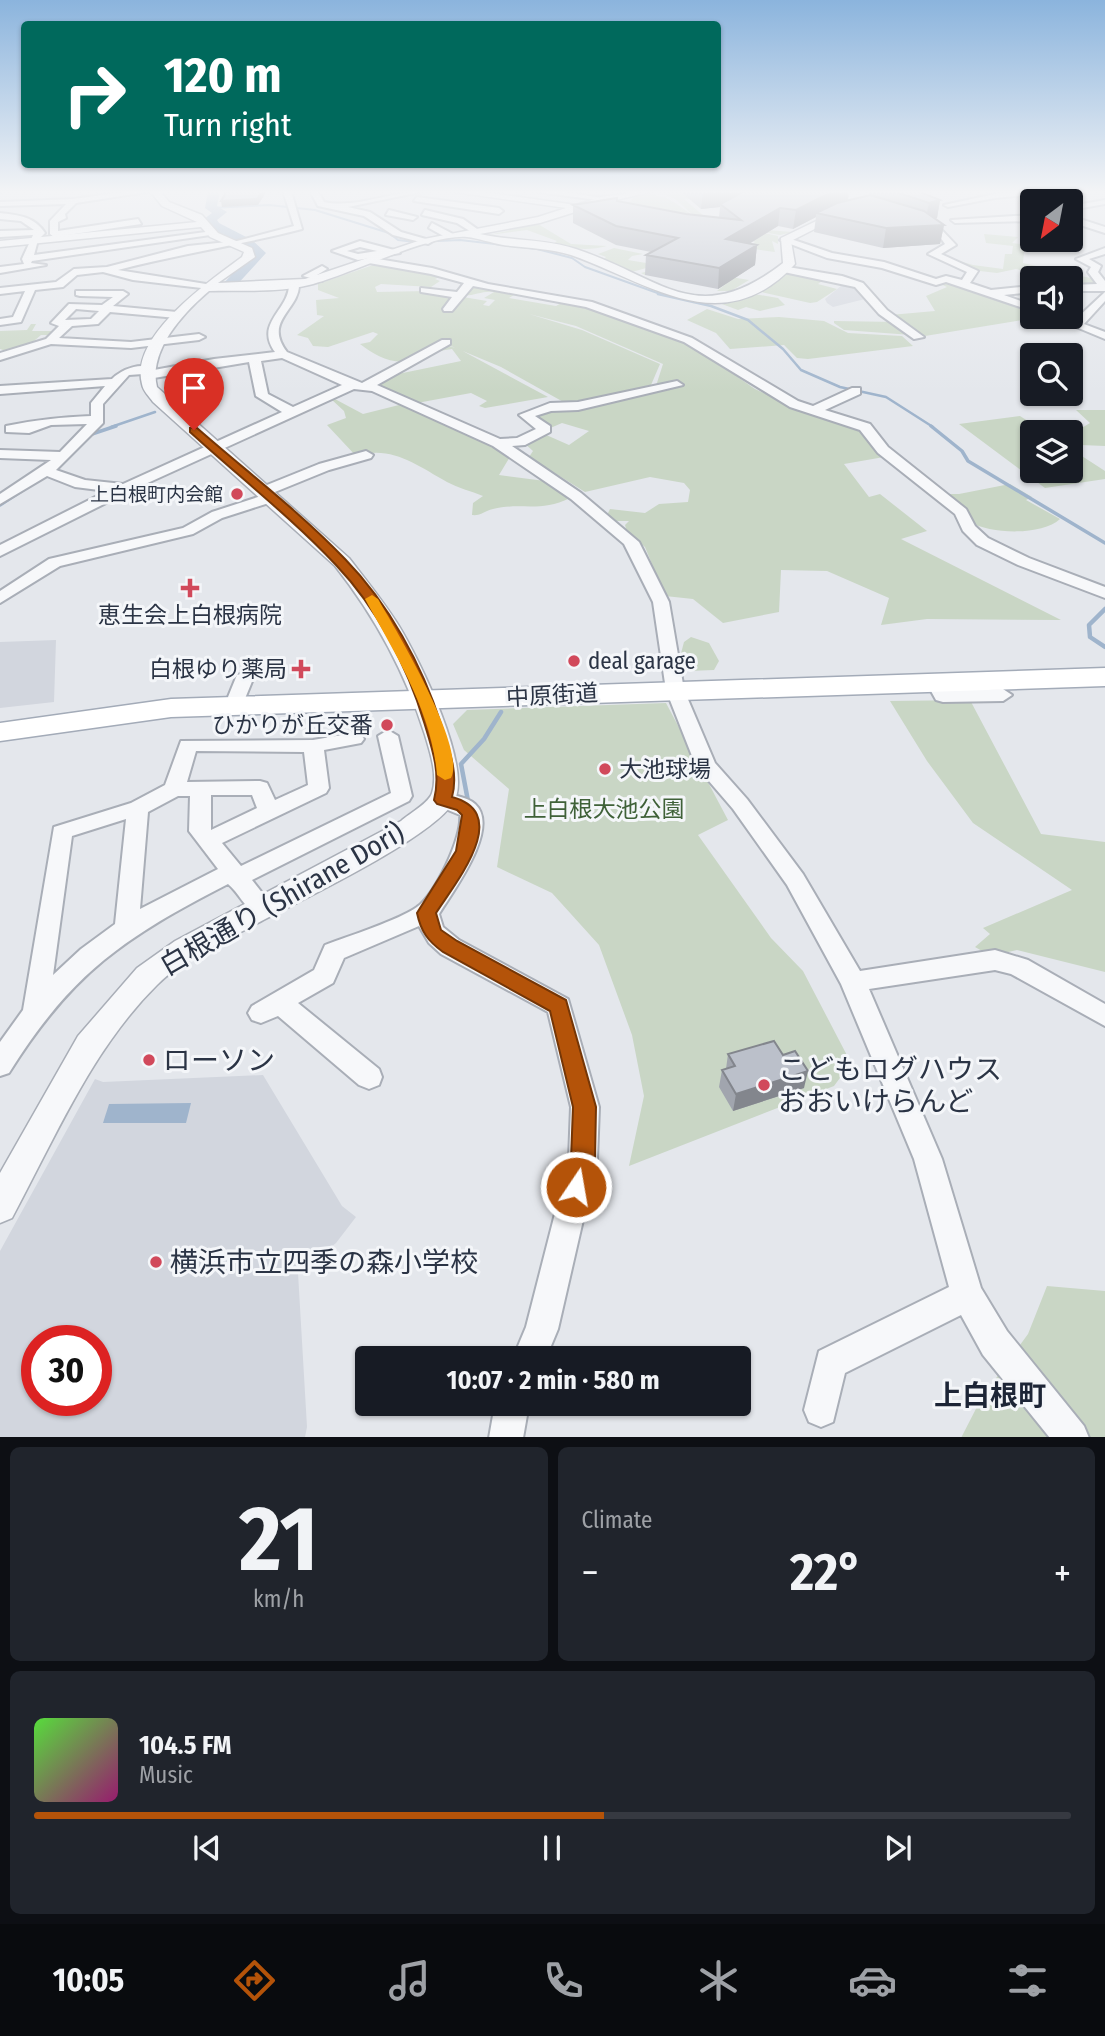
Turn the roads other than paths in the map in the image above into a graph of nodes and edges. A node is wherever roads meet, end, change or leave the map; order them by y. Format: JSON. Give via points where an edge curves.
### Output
{"nodes":[{"id":1,"x":31,"y":258,"type":"edge"},
{"id":2,"x":76,"y":258,"type":"edge"},
{"id":3,"x":150,"y":258,"type":"edge"},
{"id":4,"x":247,"y":258,"type":"edge"},
{"id":5,"x":379,"y":258,"type":"edge"},
{"id":6,"x":585,"y":258,"type":"edge"},
{"id":7,"x":786,"y":258,"type":"edge"},
{"id":8,"x":842,"y":258,"type":"edge"},
{"id":9,"x":943,"y":258,"type":"edge"},
{"id":10,"x":1084,"y":258,"type":"edge"},
{"id":11,"x":827,"y":260,"type":"dead end"},
{"id":12,"x":372,"y":261,"type":"junction"},
{"id":13,"x":786,"y":266,"type":"junction"},
{"id":14,"x":31,"y":268,"type":"junction"},
{"id":15,"x":105,"y":269,"type":"junction"},
{"id":16,"x":0,"y":270,"type":"edge"},
{"id":17,"x":845,"y":270,"type":"dead end"},
{"id":18,"x":880,"y":273,"type":"dead end"},
{"id":19,"x":829,"y":276,"type":"junction"},
{"id":20,"x":0,"y":278,"type":"edge"},
{"id":21,"x":850,"y":281,"type":"junction"},
{"id":22,"x":470,"y":283,"type":"junction"},
{"id":23,"x":964,"y":284,"type":"junction"},
{"id":24,"x":293,"y":285,"type":"junction"},
{"id":25,"x":206,"y":287,"type":"junction"},
{"id":26,"x":1083,"y":288,"type":"edge"},
{"id":27,"x":1105,"y":288,"type":"edge"},
{"id":28,"x":31,"y":289,"type":"junction"},
{"id":29,"x":425,"y":290,"type":"dead end"},
{"id":30,"x":1020,"y":290,"type":"edge"},
{"id":31,"x":0,"y":291,"type":"edge"},
{"id":32,"x":80,"y":293,"type":"dead end"},
{"id":33,"x":989,"y":293,"type":"junction"},
{"id":34,"x":458,"y":295,"type":"junction"},
{"id":35,"x":1105,"y":295,"type":"edge"},
{"id":36,"x":1020,"y":304,"type":"edge"},
{"id":37,"x":105,"y":309,"type":"junction"},
{"id":38,"x":448,"y":309,"type":"dead end"},
{"id":39,"x":177,"y":315,"type":"junction"},
{"id":40,"x":1083,"y":319,"type":"edge"},
{"id":41,"x":0,"y":322,"type":"edge"},
{"id":42,"x":69,"y":323,"type":"junction"},
{"id":43,"x":1083,"y":326,"type":"edge"},
{"id":44,"x":1105,"y":336,"type":"edge"},
{"id":45,"x":199,"y":337,"type":"dead end"},
{"id":46,"x":918,"y":337,"type":"dead end"},
{"id":47,"x":50,"y":341,"type":"junction"},
{"id":48,"x":446,"y":342,"type":"dead end"},
{"id":49,"x":159,"y":344,"type":"junction"},
{"id":50,"x":283,"y":354,"type":"junction"},
{"id":51,"x":0,"y":357,"type":"edge"},
{"id":52,"x":256,"y":358,"type":"junction"},
{"id":53,"x":148,"y":372,"type":"junction"},
{"id":54,"x":116,"y":382,"type":"junction"},
{"id":55,"x":359,"y":385,"type":"junction"},
{"id":56,"x":677,"y":385,"type":"dead end"},
{"id":57,"x":0,"y":390,"type":"edge"},
{"id":58,"x":856,"y":391,"type":"dead end"},
{"id":59,"x":814,"y":410,"type":"junction"},
{"id":60,"x":292,"y":412,"type":"junction"},
{"id":61,"x":98,"y":420,"type":"junction"},
{"id":62,"x":11,"y":429,"type":"dead end"},
{"id":63,"x":520,"y":442,"type":"junction"},
{"id":64,"x":498,"y":443,"type":"junction"},
{"id":65,"x":212,"y":447,"type":"junction"},
{"id":66,"x":0,"y":454,"type":"edge"},
{"id":67,"x":366,"y":455,"type":"dead end"},
{"id":68,"x":60,"y":456,"type":"junction"},
{"id":69,"x":523,"y":458,"type":"junction"},
{"id":70,"x":47,"y":471,"type":"junction"},
{"id":71,"x":125,"y":488,"type":"junction"},
{"id":72,"x":266,"y":495,"type":"junction"},
{"id":73,"x":2,"y":497,"type":"edge"},
{"id":74,"x":0,"y":551,"type":"edge"},
{"id":75,"x":1105,"y":593,"type":"edge"},
{"id":76,"x":0,"y":598,"type":"edge"},
{"id":77,"x":1105,"y":666,"type":"edge"},
{"id":78,"x":1105,"y":677,"type":"edge"},
{"id":79,"x":935,"y":682,"type":"junction"},
{"id":80,"x":675,"y":685,"type":"junction"},
{"id":81,"x":424,"y":695,"type":"junction"},
{"id":82,"x":1003,"y":695,"type":"dead end"},
{"id":83,"x":0,"y":720,"type":"edge"},
{"id":84,"x":0,"y":732,"type":"edge"},
{"id":85,"x":388,"y":736,"type":"dead end"},
{"id":86,"x":354,"y":739,"type":"dead end"},
{"id":87,"x":313,"y":746,"type":"junction"},
{"id":88,"x":174,"y":789,"type":"junction"},
{"id":89,"x":201,"y":791,"type":"junction"},
{"id":90,"x":402,"y":796,"type":"junction"},
{"id":91,"x":437,"y":806,"type":"junction"},
{"id":92,"x":138,"y":808,"type":"junction"},
{"id":93,"x":269,"y":811,"type":"junction"},
{"id":94,"x":206,"y":841,"type":"junction"},
{"id":95,"x":234,"y":875,"type":"junction"},
{"id":96,"x":262,"y":908,"type":"junction"},
{"id":97,"x":427,"y":913,"type":"junction"},
{"id":98,"x":126,"y":929,"type":"junction"},
{"id":99,"x":853,"y":982,"type":"junction"},
{"id":100,"x":36,"y":1010,"type":"junction"},
{"id":101,"x":1105,"y":1016,"type":"edge"},
{"id":102,"x":0,"y":1065,"type":"edge"},
{"id":103,"x":369,"y":1077,"type":"dead end"},
{"id":104,"x":0,"y":1206,"type":"edge"},
{"id":105,"x":967,"y":1295,"type":"junction"},
{"id":106,"x":534,"y":1346,"type":"edge"},
{"id":107,"x":821,"y":1410,"type":"dead end"},
{"id":108,"x":510,"y":1416,"type":"edge"},
{"id":109,"x":506,"y":1437,"type":"edge"},
{"id":110,"x":1072,"y":1437,"type":"edge"}],
"edges":[{"from":1,"to":14,"type":"street"},
{"from":2,"to":14,"type":"street"},
{"from":3,"to":15,"type":"street"},
{"from":4,"to":25,"type":"street"},
{"from":5,"to":12,"type":"street"},
{"from":6,"to":13,"type":"street","via":[[649,287],[707,298],[739,296]]},
{"from":7,"to":13,"type":"street"},
{"from":8,"to":23,"type":"street","via":[[884,265],[936,282],[946,279]]},
{"from":9,"to":23,"type":"street","via":[[973,271]]},
{"from":10,"to":27,"type":"street","via":[[1096,266],[1093,272]]},
{"from":11,"to":13,"type":"street"},
{"from":12,"to":22,"type":"street"},
{"from":12,"to":24,"type":"street","via":[[343,264]]},
{"from":13,"to":19,"type":"street"},
{"from":14,"to":15,"type":"street","via":[[65,262]]},
{"from":14,"to":16,"type":"street"},
{"from":14,"to":20,"type":"street"},
{"from":15,"to":25,"type":"street"},
{"from":15,"to":28,"type":"street","via":[[74,272],[62,284]]},
{"from":17,"to":19,"type":"street"},
{"from":18,"to":21,"type":"street"},
{"from":19,"to":21,"type":"street"},
{"from":21,"to":46,"type":"street"},
{"from":22,"to":34,"type":"street"},
{"from":22,"to":59,"type":"street","via":[[588,304],[688,340],[772,394]]},
{"from":23,"to":33,"type":"street"},
{"from":24,"to":25,"type":"street"},
{"from":24,"to":50,"type":"street","via":[[294,293],[274,325],[275,341]]},
{"from":25,"to":39,"type":"street"},
{"from":26,"to":27,"type":"street"},
{"from":28,"to":31,"type":"street"},
{"from":28,"to":41,"type":"street","via":[[17,320]]},
{"from":29,"to":34,"type":"street"},
{"from":30,"to":33,"type":"street"},
{"from":32,"to":37,"type":"street","via":[[123,294]]},
{"from":33,"to":36,"type":"street"},
{"from":34,"to":38,"type":"street"},
{"from":35,"to":40,"type":"street"},
{"from":37,"to":39,"type":"street"},
{"from":37,"to":42,"type":"street","via":[[94,323]]},
{"from":37,"to":42,"type":"street","via":[[73,306],[57,323]]},
{"from":39,"to":49,"type":"street"},
{"from":42,"to":47,"type":"street"},
{"from":43,"to":44,"type":"street"},
{"from":45,"to":49,"type":"street"},
{"from":47,"to":49,"type":"street"},
{"from":47,"to":51,"type":"street"},
{"from":48,"to":55,"type":"street","via":[[394,373]]},
{"from":49,"to":53,"type":"street"},
{"from":50,"to":52,"type":"street"},
{"from":50,"to":55,"type":"street"},
{"from":52,"to":53,"type":"street"},
{"from":52,"to":60,"type":"street","via":[[262,396]]},
{"from":53,"to":54,"type":"street","via":[[125,372]]},
{"from":53,"to":65,"type":"street","via":[[148,384],[159,399]]},
{"from":54,"to":57,"type":"street"},
{"from":54,"to":61,"type":"street","via":[[97,403]]},
{"from":55,"to":60,"type":"street"},
{"from":55,"to":64,"type":"street"},
{"from":56,"to":63,"type":"street","via":[[524,415],[545,429]]},
{"from":58,"to":59,"type":"street"},
{"from":59,"to":75,"type":"street","via":[[865,427],[883,450],[961,512],[963,521],[996,551],[1063,581]]},
{"from":60,"to":65,"type":"street"},
{"from":61,"to":62,"type":"street","via":[[50,421],[29,429]]},
{"from":61,"to":68,"type":"street","via":[[80,442]]},
{"from":63,"to":64,"type":"street"},
{"from":63,"to":69,"type":"street","via":[[527,453]]},
{"from":64,"to":69,"type":"street"},
{"from":65,"to":71,"type":"street"},
{"from":65,"to":72,"type":"street"},
{"from":66,"to":68,"type":"street"},
{"from":67,"to":72,"type":"street","via":[[324,467]]},
{"from":68,"to":70,"type":"street"},
{"from":69,"to":80,"type":"street","via":[[631,542],[661,602]]},
{"from":70,"to":71,"type":"street","via":[[65,481]]},
{"from":70,"to":73,"type":"street"},
{"from":71,"to":74,"type":"street"},
{"from":72,"to":76,"type":"street","via":[[188,531],[55,562]]},
{"from":72,"to":81,"type":"street","via":[[342,562],[390,628]]},
{"from":77,"to":80,"type":"main road","name":"中原街道"},
{"from":78,"to":79,"type":"main road","name":"中原街道"},
{"from":79,"to":80,"type":"main road","name":"中原街道"},
{"from":79,"to":82,"type":"street","via":[[943,696]]},
{"from":80,"to":81,"type":"main road","name":"中原街道"},
{"from":80,"to":99,"type":"street","via":[[706,766],[795,880]]},
{"from":81,"to":83,"type":"main road","name":"中原街道","via":[[241,688]]},
{"from":81,"to":84,"type":"main road","name":"中原街道","via":[[171,708]]},
{"from":81,"to":91,"type":"street","via":[[444,760],[446,786]]},
{"from":85,"to":90,"type":"street"},
{"from":86,"to":87,"type":"street"},
{"from":87,"to":88,"type":"street","via":[[188,745]]},
{"from":87,"to":93,"type":"street","via":[[319,788]]},
{"from":88,"to":89,"type":"street"},
{"from":88,"to":92,"type":"street"},
{"from":89,"to":93,"type":"street","via":[[261,788]]},
{"from":89,"to":94,"type":"street","via":[[200,831]]},
{"from":90,"to":91,"type":"street"},
{"from":90,"to":95,"type":"street"},
{"from":91,"to":96,"type":"street","name":"白根通り (Shirane Dori)","via":[[354,860]]},
{"from":91,"to":97,"type":"street","via":[[463,806],[471,814],[471,824],[465,852]]},
{"from":92,"to":98,"type":"street"},
{"from":92,"to":100,"type":"street","via":[[61,832]]},
{"from":93,"to":94,"type":"street"},
{"from":94,"to":95,"type":"street"},
{"from":95,"to":96,"type":"street"},
{"from":95,"to":98,"type":"street"},
{"from":96,"to":104,"type":"street","name":"白根通り (Shirane Dori)","via":[[185,949],[147,976],[117,1009],[89,1045]]},
{"from":97,"to":103,"type":"street","via":[[334,951],[324,976],[270,1008]]},
{"from":97,"to":106,"type":"street","via":[[434,935],[450,947],[559,1006],[585,1107],[583,1159]]},
{"from":98,"to":100,"type":"street"},
{"from":99,"to":101,"type":"street","via":[[995,960],[1019,967]]},
{"from":99,"to":105,"type":"street","via":[[928,1159]]},
{"from":100,"to":102,"type":"street"},
{"from":105,"to":107,"type":"street","via":[[831,1363]]},
{"from":105,"to":110,"type":"street","via":[[1002,1353]]},
{"from":108,"to":109,"type":"street"}]}
